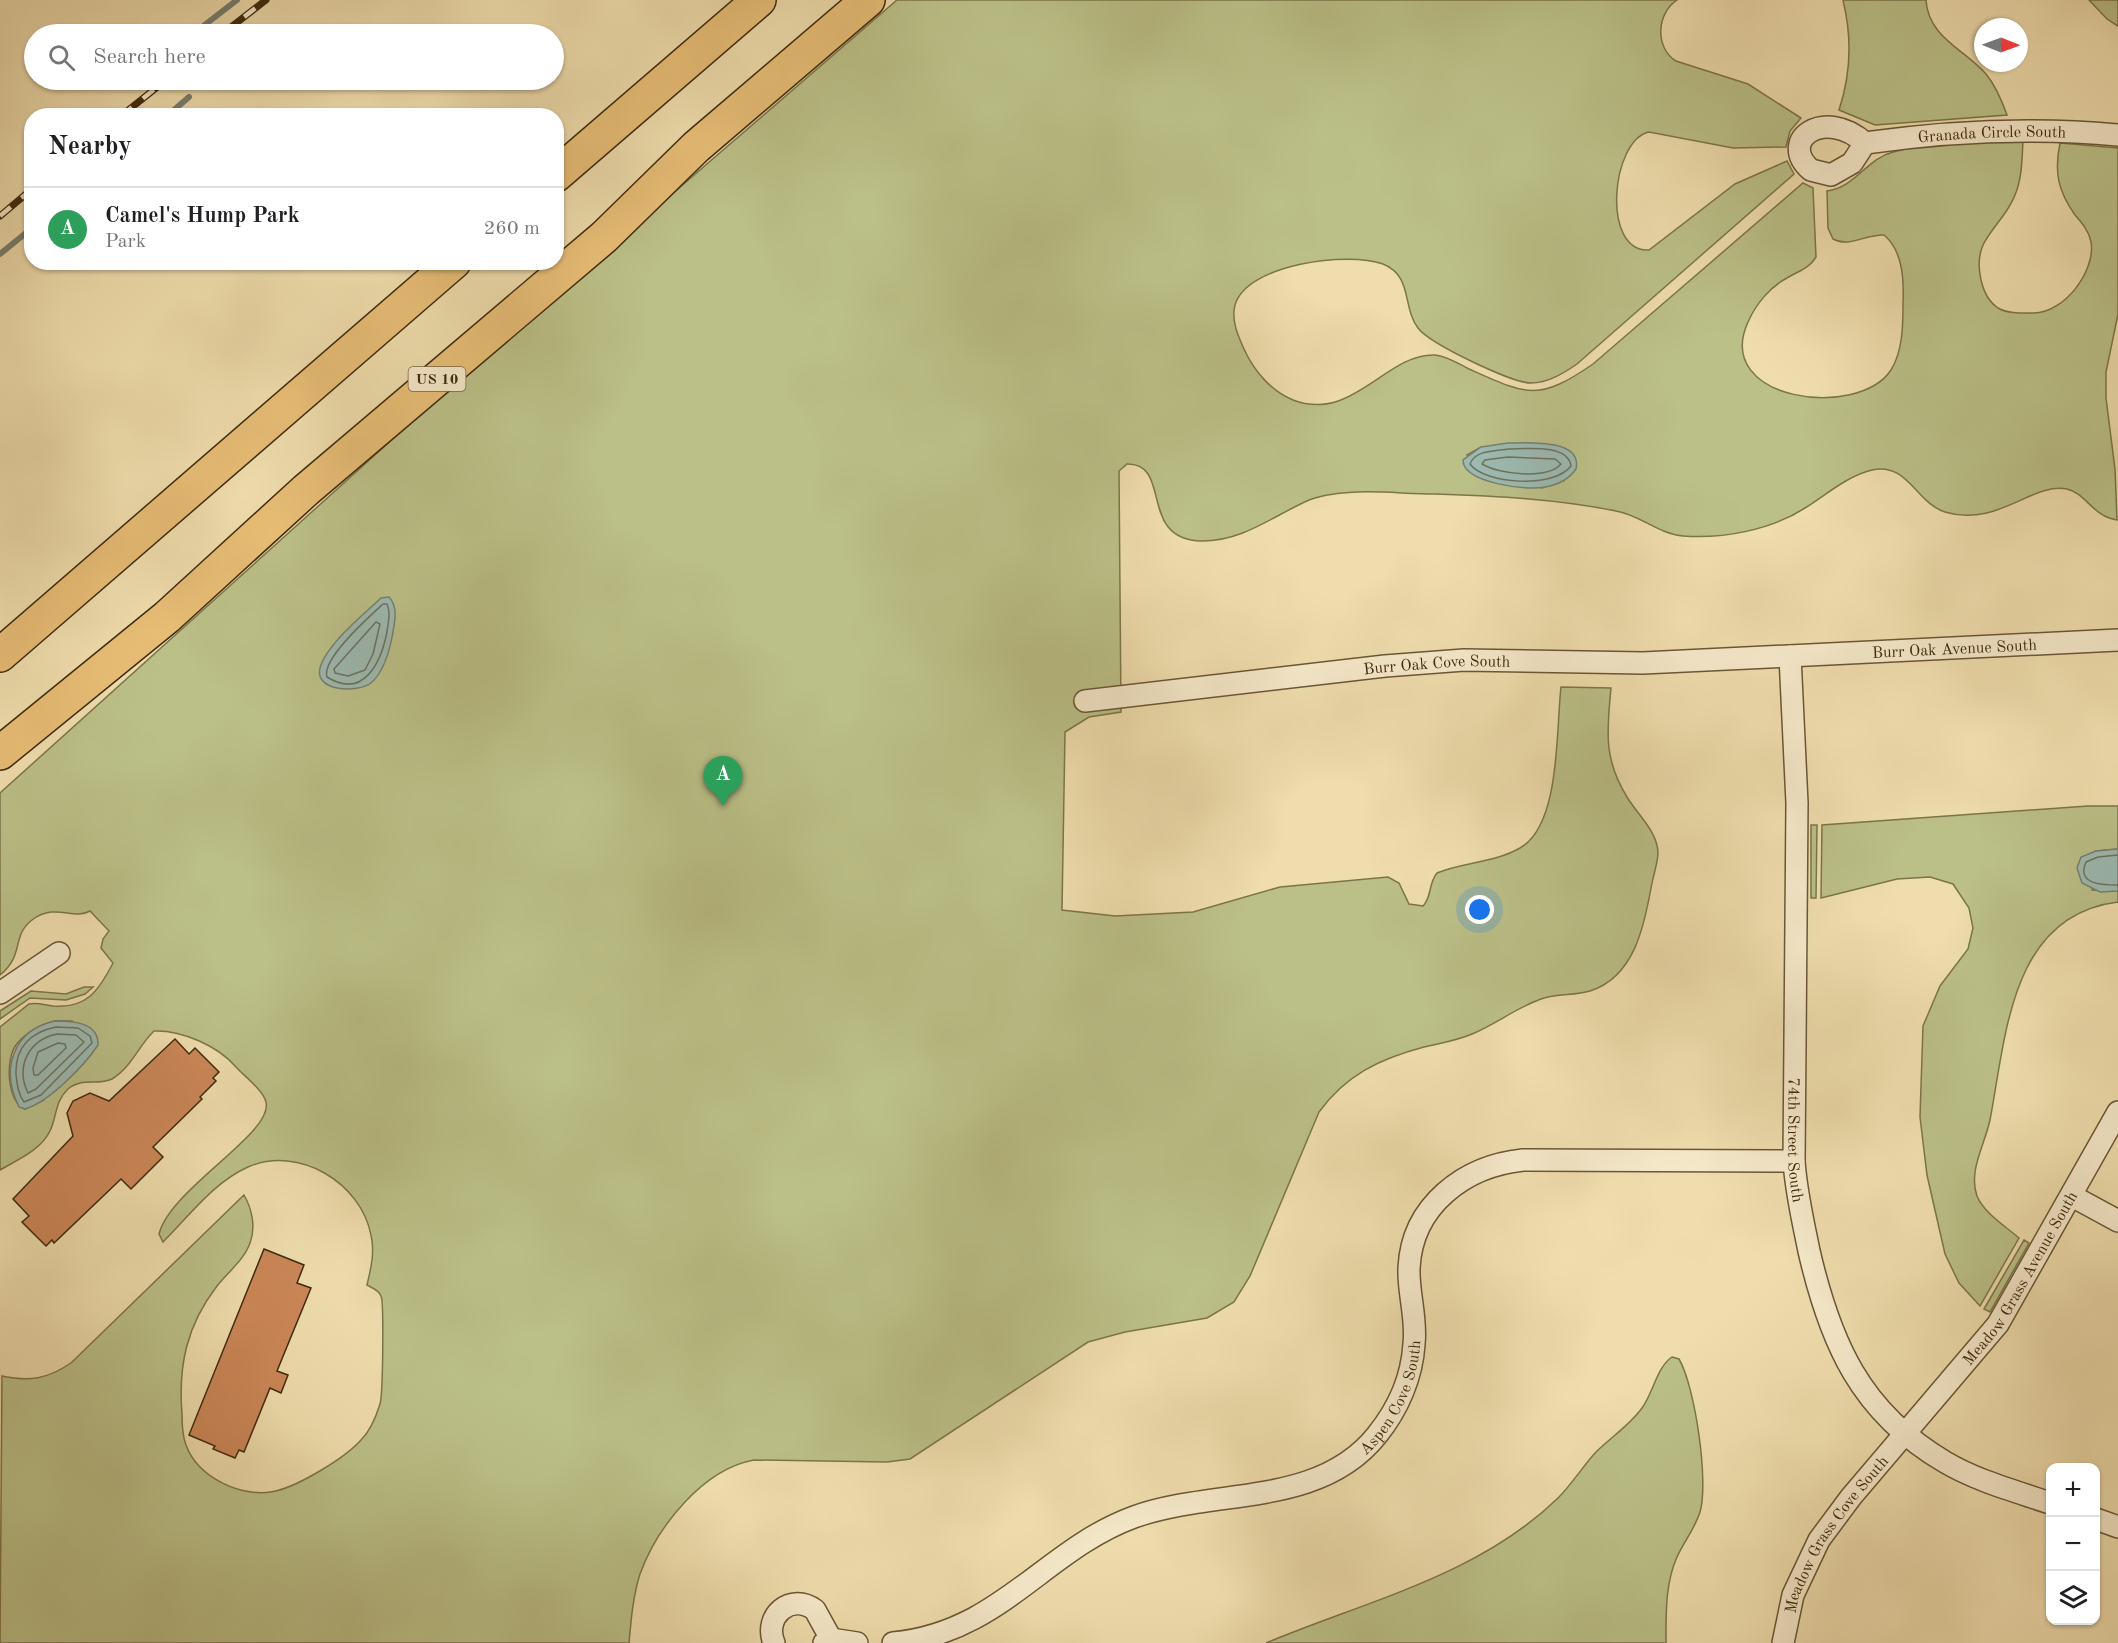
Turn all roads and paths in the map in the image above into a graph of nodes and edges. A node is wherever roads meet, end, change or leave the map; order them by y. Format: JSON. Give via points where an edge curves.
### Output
{"nodes":[{"id":1,"x":759,"y":0,"type":"edge"},
{"id":2,"x":868,"y":0,"type":"edge"},
{"id":3,"x":2118,"y":135,"type":"edge"},
{"id":4,"x":1865,"y":142,"type":"dead end"},
{"id":5,"x":564,"y":168,"type":"edge"},
{"id":6,"x":445,"y":270,"type":"edge"},
{"id":7,"x":2118,"y":640,"type":"edge"},
{"id":8,"x":0,"y":655,"type":"edge"},
{"id":9,"x":1790,"y":656,"type":"junction"},
{"id":10,"x":1085,"y":701,"type":"dead end"},
{"id":11,"x":0,"y":753,"type":"edge"},
{"id":12,"x":58,"y":954,"type":"dead end"},
{"id":13,"x":0,"y":993,"type":"edge"},
{"id":14,"x":2118,"y":1112,"type":"edge"},
{"id":15,"x":1794,"y":1161,"type":"junction"},
{"id":16,"x":2072,"y":1196,"type":"junction"},
{"id":17,"x":2118,"y":1221,"type":"edge"},
{"id":18,"x":1905,"y":1434,"type":"junction"},
{"id":19,"x":2046,"y":1502,"type":"edge"},
{"id":20,"x":2100,"y":1520,"type":"edge"},
{"id":21,"x":2118,"y":1527,"type":"edge"},
{"id":22,"x":827,"y":1641,"type":"edge"},
{"id":23,"x":774,"y":1643,"type":"edge"},
{"id":24,"x":857,"y":1643,"type":"edge"},
{"id":25,"x":893,"y":1643,"type":"edge"},
{"id":26,"x":1783,"y":1643,"type":"edge"}],
"edges":[{"from":1,"to":5,"type":"highway"},
{"from":2,"to":11,"type":"highway","number":"US 10","via":[[696,147],[604,237],[306,490],[167,617]]},
{"from":3,"to":4,"type":"street","name":"Granada Circle South","via":[[2018,130]]},
{"from":6,"to":8,"type":"highway"},
{"from":7,"to":9,"type":"street","name":"Burr Oak Avenue South"},
{"from":9,"to":10,"type":"street","name":"Burr Oak Cove South","via":[[1643,663],[1431,662]]},
{"from":9,"to":15,"type":"street","name":"74th Street South","via":[[1797,803]]},
{"from":12,"to":13,"type":"street"},
{"from":14,"to":16,"type":"street","name":"Meadow Grass Avenue South"},
{"from":15,"to":18,"type":"street","name":"74th Street South","via":[[1799,1206],[1834,1339],[1865,1390]]},
{"from":15,"to":25,"type":"street","name":"Aspen Cove South","via":[[1523,1160],[1471,1174],[1439,1198],[1415,1240],[1409,1270],[1415,1336],[1412,1364],[1390,1417],[1361,1451],[1329,1473],[1300,1485],[1172,1506],[1126,1520],[1084,1542],[989,1611],[943,1632]]},
{"from":16,"to":17,"type":"street"},
{"from":16,"to":18,"type":"street","name":"Meadow Grass Avenue South","via":[[1998,1324]]},
{"from":18,"to":19,"type":"street","name":"74th Street South","via":[[1967,1474]]},
{"from":18,"to":26,"type":"street","name":"Meadow Grass Cove South","via":[[1819,1540],[1793,1595]]},
{"from":20,"to":21,"type":"street"},
{"from":22,"to":23,"type":"street","via":[[815,1610],[798,1603],[784,1607],[774,1618]]},
{"from":22,"to":24,"type":"street"}]}
